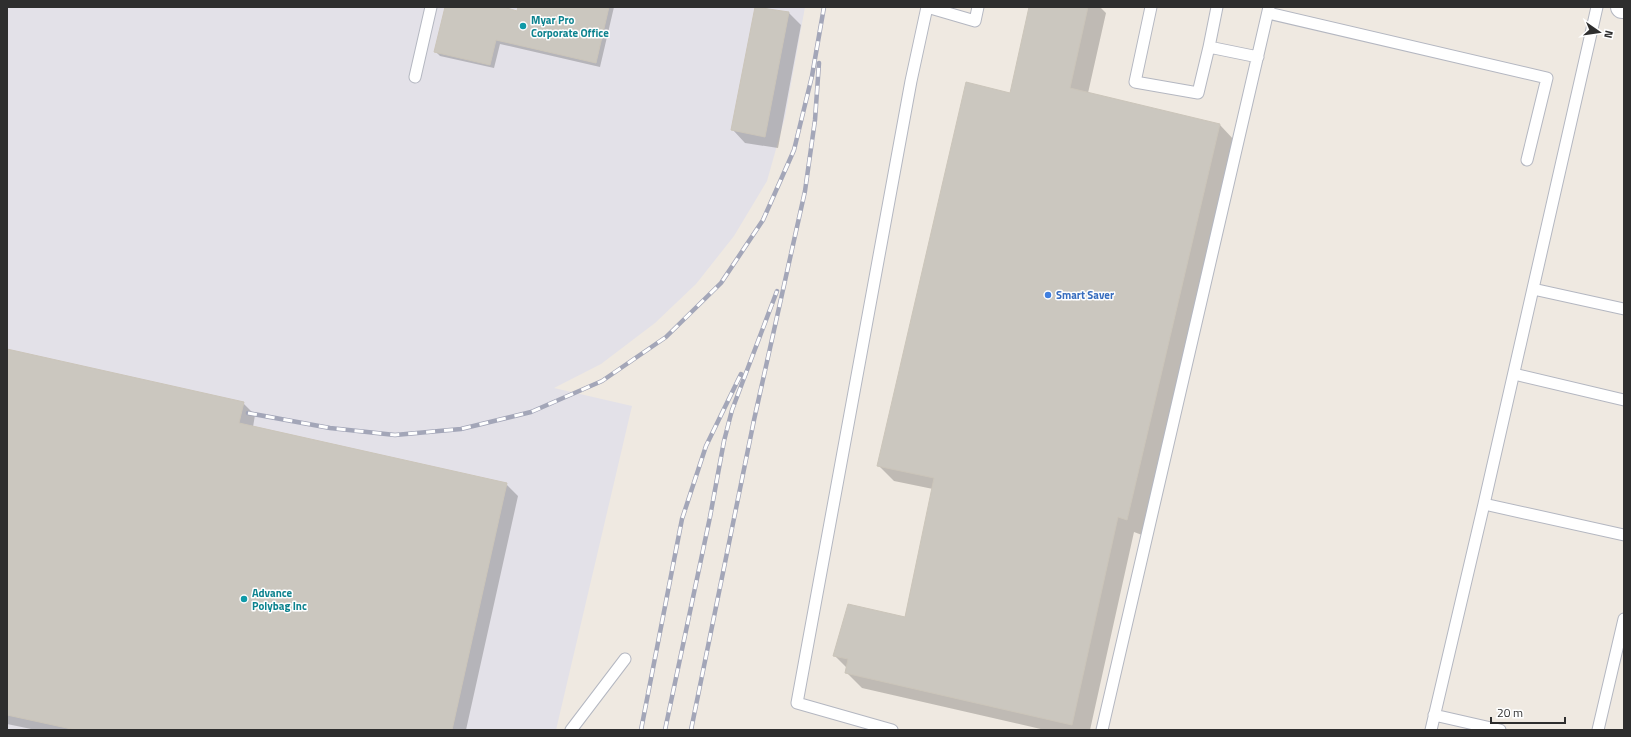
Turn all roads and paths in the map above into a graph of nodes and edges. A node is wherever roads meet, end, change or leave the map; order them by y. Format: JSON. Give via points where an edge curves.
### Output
{"nodes":[{"id":1,"x":431,"y":7,"type":"edge"},
{"id":2,"x":927,"y":7,"type":"edge"},
{"id":3,"x":978,"y":7,"type":"edge"},
{"id":4,"x":1151,"y":7,"type":"edge"},
{"id":5,"x":1217,"y":7,"type":"edge"},
{"id":6,"x":1597,"y":7,"type":"edge"},
{"id":7,"x":1269,"y":10,"type":"edge"},
{"id":8,"x":1209,"y":46,"type":"junction"},
{"id":9,"x":1258,"y":57,"type":"junction"},
{"id":10,"x":415,"y":77,"type":"dead end"},
{"id":11,"x":1527,"y":160,"type":"dead end"},
{"id":12,"x":1533,"y":289,"type":"junction"},
{"id":13,"x":1624,"y":309,"type":"edge"},
{"id":14,"x":1514,"y":374,"type":"junction"},
{"id":15,"x":1624,"y":400,"type":"edge"},
{"id":16,"x":1484,"y":504,"type":"junction"},
{"id":17,"x":1624,"y":535,"type":"edge"},
{"id":18,"x":1624,"y":619,"type":"edge"},
{"id":19,"x":625,"y":659,"type":"dead end"},
{"id":20,"x":1434,"y":715,"type":"junction"},
{"id":21,"x":571,"y":730,"type":"edge"},
{"id":22,"x":892,"y":730,"type":"edge"},
{"id":23,"x":1102,"y":730,"type":"edge"},
{"id":24,"x":1431,"y":730,"type":"edge"},
{"id":25,"x":1500,"y":730,"type":"edge"},
{"id":26,"x":1598,"y":730,"type":"edge"}],
"edges":[{"from":1,"to":10,"type":"lane"},
{"from":2,"to":3,"type":"lane","via":[[976,21]]},
{"from":2,"to":22,"type":"lane","via":[[797,703]]},
{"from":4,"to":8,"type":"lane","via":[[1135,82],[1198,93]]},
{"from":5,"to":8,"type":"lane"},
{"from":6,"to":12,"type":"lane"},
{"from":7,"to":9,"type":"lane"},
{"from":7,"to":11,"type":"lane","via":[[1547,78]]},
{"from":8,"to":9,"type":"lane"},
{"from":9,"to":23,"type":"lane"},
{"from":12,"to":13,"type":"lane"},
{"from":12,"to":14,"type":"lane"},
{"from":14,"to":15,"type":"lane"},
{"from":14,"to":16,"type":"lane"},
{"from":16,"to":17,"type":"lane"},
{"from":16,"to":20,"type":"lane"},
{"from":18,"to":26,"type":"lane"},
{"from":19,"to":21,"type":"lane"},
{"from":20,"to":24,"type":"lane"},
{"from":20,"to":25,"type":"lane"}]}
